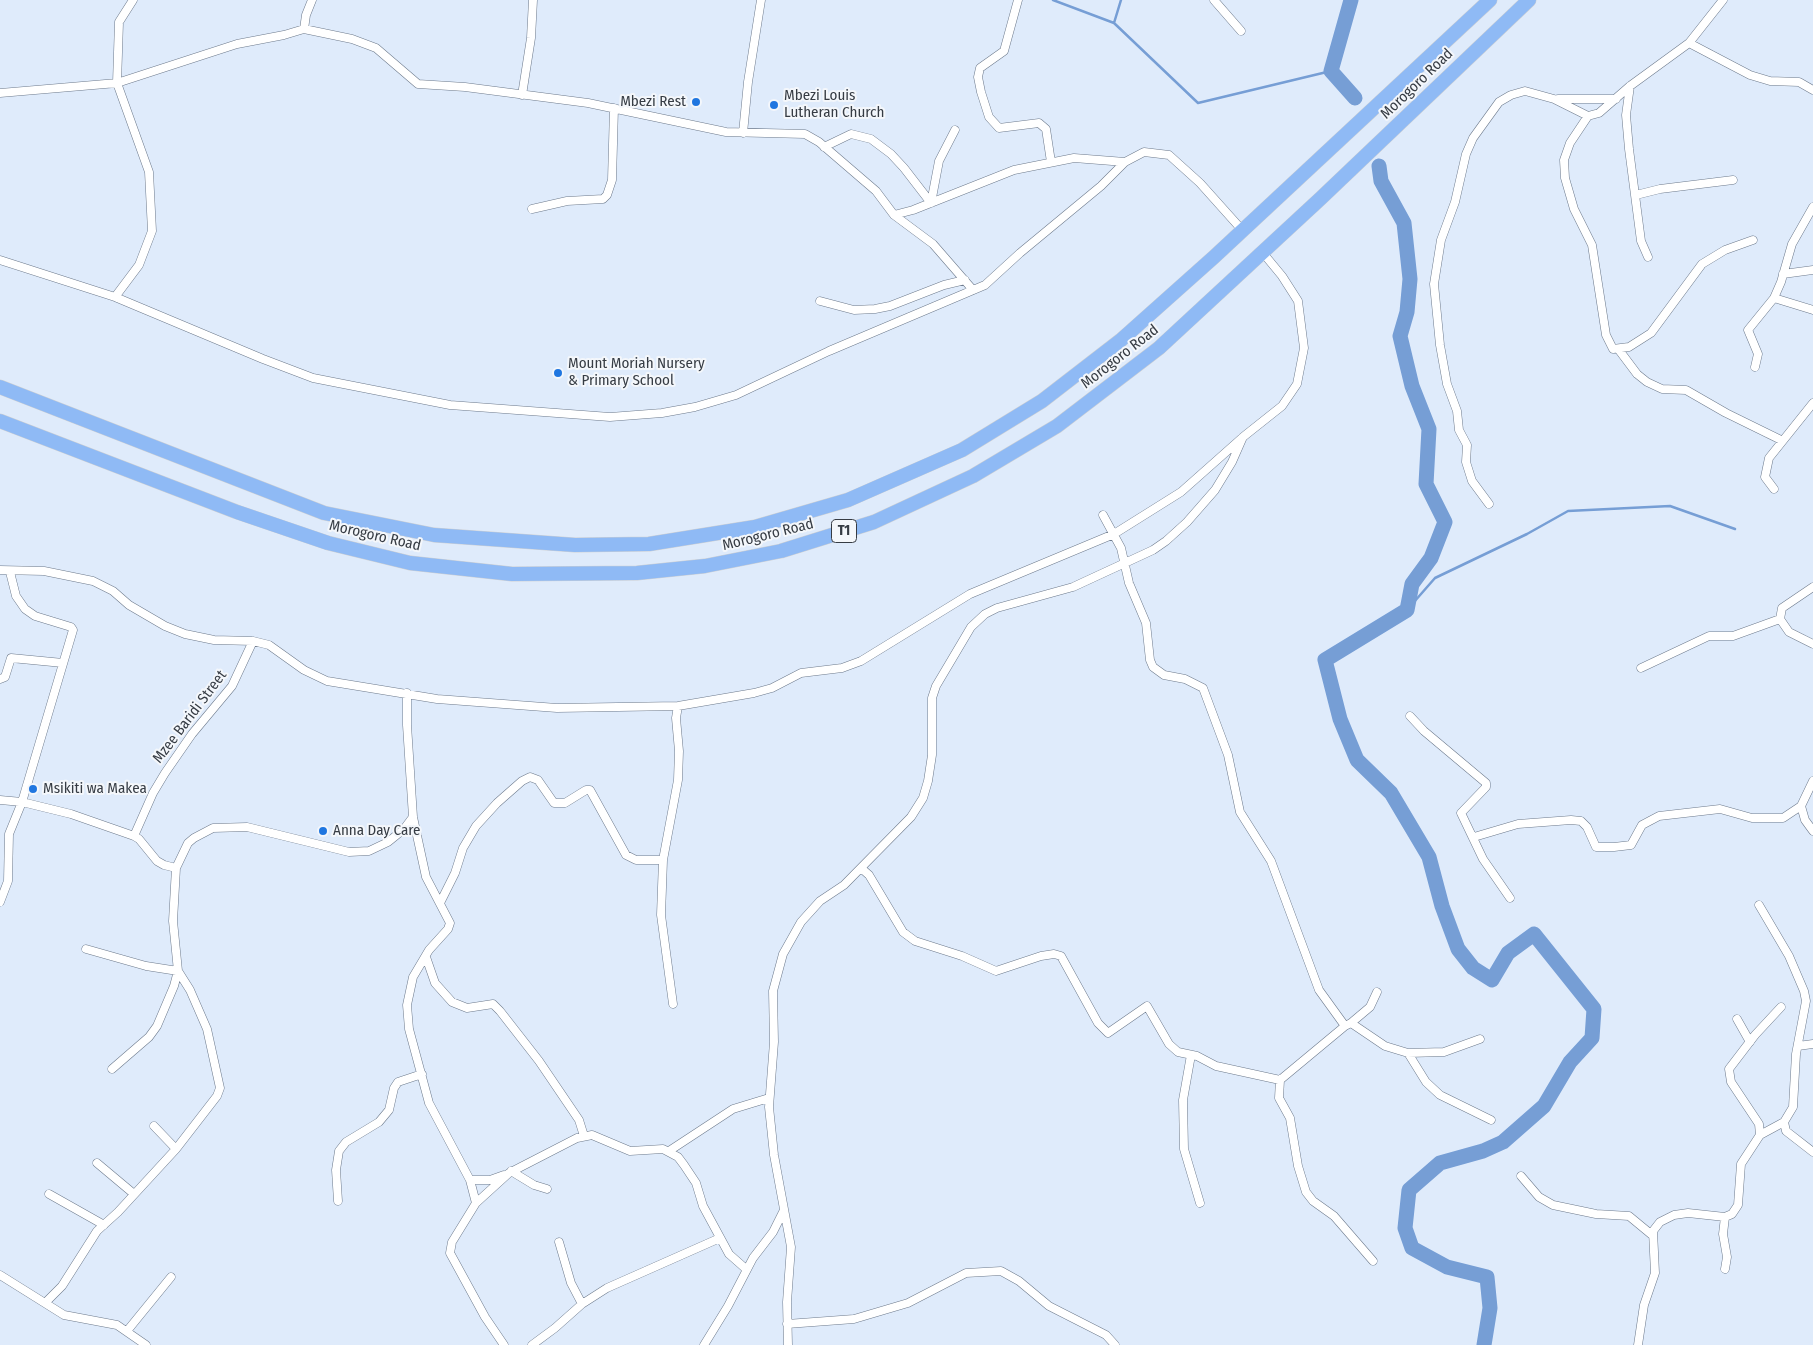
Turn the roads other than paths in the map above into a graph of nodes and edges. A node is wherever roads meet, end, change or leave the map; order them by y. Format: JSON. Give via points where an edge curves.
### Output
{"nodes":[{"id":1,"x":133,"y":0,"type":"edge"},
{"id":2,"x":312,"y":0,"type":"edge"},
{"id":3,"x":533,"y":0,"type":"edge"},
{"id":4,"x":762,"y":0,"type":"edge"},
{"id":5,"x":1018,"y":0,"type":"edge"},
{"id":6,"x":1214,"y":0,"type":"edge"},
{"id":7,"x":1490,"y":0,"type":"edge"},
{"id":8,"x":1529,"y":0,"type":"edge"},
{"id":9,"x":1723,"y":0,"type":"edge"},
{"id":10,"x":304,"y":29,"type":"junction"},
{"id":11,"x":1240,"y":31,"type":"dead end"},
{"id":12,"x":1689,"y":43,"type":"junction"},
{"id":13,"x":117,"y":83,"type":"junction"},
{"id":14,"x":1630,"y":86,"type":"junction"},
{"id":15,"x":1813,"y":90,"type":"edge"},
{"id":16,"x":0,"y":93,"type":"edge"},
{"id":17,"x":522,"y":95,"type":"junction"},
{"id":18,"x":1554,"y":99,"type":"junction"},
{"id":19,"x":1616,"y":99,"type":"junction"},
{"id":20,"x":614,"y":108,"type":"junction"},
{"id":21,"x":1588,"y":116,"type":"junction"},
{"id":22,"x":955,"y":130,"type":"dead end"},
{"id":23,"x":743,"y":133,"type":"junction"},
{"id":24,"x":824,"y":147,"type":"junction"},
{"id":25,"x":1051,"y":162,"type":"junction"},
{"id":26,"x":1125,"y":162,"type":"junction"},
{"id":27,"x":1733,"y":180,"type":"dead end"},
{"id":28,"x":1636,"y":195,"type":"junction"},
{"id":29,"x":931,"y":203,"type":"junction"},
{"id":30,"x":1813,"y":207,"type":"edge"},
{"id":31,"x":532,"y":209,"type":"dead end"},
{"id":32,"x":894,"y":215,"type":"junction"},
{"id":33,"x":1242,"y":231,"type":"junction"},
{"id":34,"x":1753,"y":240,"type":"dead end"},
{"id":35,"x":1263,"y":253,"type":"junction"},
{"id":36,"x":1648,"y":256,"type":"dead end"},
{"id":37,"x":0,"y":260,"type":"edge"},
{"id":38,"x":1813,"y":270,"type":"edge"},
{"id":39,"x":1783,"y":274,"type":"junction"},
{"id":40,"x":965,"y":280,"type":"junction"},
{"id":41,"x":973,"y":290,"type":"junction"},
{"id":42,"x":115,"y":296,"type":"junction"},
{"id":43,"x":1774,"y":298,"type":"junction"},
{"id":44,"x":820,"y":301,"type":"dead end"},
{"id":45,"x":1813,"y":310,"type":"edge"},
{"id":46,"x":1619,"y":350,"type":"junction"},
{"id":47,"x":1755,"y":367,"type":"dead end"},
{"id":48,"x":0,"y":387,"type":"edge"},
{"id":49,"x":1813,"y":403,"type":"edge"},
{"id":50,"x":0,"y":421,"type":"edge"},
{"id":51,"x":1243,"y":437,"type":"junction"},
{"id":52,"x":1781,"y":440,"type":"junction"},
{"id":53,"x":1774,"y":489,"type":"dead end"},
{"id":54,"x":1489,"y":504,"type":"dead end"},
{"id":55,"x":1103,"y":515,"type":"dead end"},
{"id":56,"x":1114,"y":534,"type":"junction"},
{"id":57,"x":1123,"y":562,"type":"junction"},
{"id":58,"x":0,"y":570,"type":"edge"},
{"id":59,"x":10,"y":572,"type":"junction"},
{"id":60,"x":1813,"y":587,"type":"edge"},
{"id":61,"x":1780,"y":620,"type":"junction"},
{"id":62,"x":253,"y":641,"type":"junction"},
{"id":63,"x":1813,"y":644,"type":"edge"},
{"id":64,"x":63,"y":663,"type":"junction"},
{"id":65,"x":1641,"y":668,"type":"dead end"},
{"id":66,"x":0,"y":679,"type":"edge"},
{"id":67,"x":407,"y":693,"type":"junction"},
{"id":68,"x":678,"y":706,"type":"junction"},
{"id":69,"x":1410,"y":716,"type":"dead end"},
{"id":70,"x":1813,"y":781,"type":"edge"},
{"id":71,"x":0,"y":800,"type":"edge"},
{"id":72,"x":22,"y":802,"type":"junction"},
{"id":73,"x":1802,"y":806,"type":"junction"},
{"id":74,"x":413,"y":817,"type":"junction"},
{"id":75,"x":1813,"y":831,"type":"edge"},
{"id":76,"x":134,"y":836,"type":"junction"},
{"id":77,"x":1474,"y":837,"type":"junction"},
{"id":78,"x":663,"y":860,"type":"junction"},
{"id":79,"x":176,"y":868,"type":"junction"},
{"id":80,"x":861,"y":868,"type":"junction"},
{"id":81,"x":1510,"y":898,"type":"dead end"},
{"id":82,"x":0,"y":902,"type":"edge"},
{"id":83,"x":440,"y":902,"type":"junction"},
{"id":84,"x":1759,"y":905,"type":"dead end"},
{"id":85,"x":86,"y":949,"type":"dead end"},
{"id":86,"x":426,"y":957,"type":"junction"},
{"id":87,"x":178,"y":971,"type":"junction"},
{"id":88,"x":1377,"y":992,"type":"dead end"},
{"id":89,"x":673,"y":1004,"type":"dead end"},
{"id":90,"x":1781,"y":1007,"type":"dead end"},
{"id":91,"x":1737,"y":1019,"type":"dead end"},
{"id":92,"x":1348,"y":1024,"type":"junction"},
{"id":93,"x":1480,"y":1039,"type":"dead end"},
{"id":94,"x":1750,"y":1042,"type":"junction"},
{"id":95,"x":1813,"y":1044,"type":"edge"},
{"id":96,"x":1798,"y":1046,"type":"junction"},
{"id":97,"x":1408,"y":1053,"type":"junction"},
{"id":98,"x":1191,"y":1054,"type":"junction"},
{"id":99,"x":112,"y":1069,"type":"dead end"},
{"id":100,"x":422,"y":1074,"type":"junction"},
{"id":101,"x":1280,"y":1080,"type":"junction"},
{"id":102,"x":769,"y":1098,"type":"junction"},
{"id":103,"x":1491,"y":1120,"type":"dead end"},
{"id":104,"x":1784,"y":1122,"type":"junction"},
{"id":105,"x":154,"y":1126,"type":"dead end"},
{"id":106,"x":1760,"y":1135,"type":"junction"},
{"id":107,"x":584,"y":1136,"type":"junction"},
{"id":108,"x":176,"y":1149,"type":"junction"},
{"id":109,"x":669,"y":1151,"type":"junction"},
{"id":110,"x":1813,"y":1152,"type":"edge"},
{"id":111,"x":97,"y":1163,"type":"dead end"},
{"id":112,"x":510,"y":1172,"type":"junction"},
{"id":113,"x":1522,"y":1176,"type":"dead end"},
{"id":114,"x":470,"y":1180,"type":"junction"},
{"id":115,"x":547,"y":1189,"type":"dead end"},
{"id":116,"x":49,"y":1194,"type":"dead end"},
{"id":117,"x":134,"y":1194,"type":"junction"},
{"id":118,"x":338,"y":1201,"type":"dead end"},
{"id":119,"x":476,"y":1202,"type":"junction"},
{"id":120,"x":1200,"y":1203,"type":"dead end"},
{"id":121,"x":783,"y":1212,"type":"junction"},
{"id":122,"x":1725,"y":1218,"type":"junction"},
{"id":123,"x":104,"y":1225,"type":"junction"},
{"id":124,"x":1652,"y":1235,"type":"junction"},
{"id":125,"x":720,"y":1238,"type":"junction"},
{"id":126,"x":559,"y":1242,"type":"dead end"},
{"id":127,"x":1374,"y":1261,"type":"dead end"},
{"id":128,"x":1725,"y":1269,"type":"dead end"},
{"id":129,"x":746,"y":1270,"type":"junction"},
{"id":130,"x":0,"y":1275,"type":"edge"},
{"id":131,"x":171,"y":1277,"type":"dead end"},
{"id":132,"x":45,"y":1304,"type":"junction"},
{"id":133,"x":582,"y":1304,"type":"junction"},
{"id":134,"x":787,"y":1324,"type":"junction"},
{"id":135,"x":127,"y":1331,"type":"junction"},
{"id":136,"x":146,"y":1345,"type":"edge"},
{"id":137,"x":504,"y":1345,"type":"edge"},
{"id":138,"x":532,"y":1345,"type":"edge"},
{"id":139,"x":704,"y":1345,"type":"edge"},
{"id":140,"x":788,"y":1345,"type":"edge"},
{"id":141,"x":1115,"y":1345,"type":"edge"},
{"id":142,"x":1638,"y":1345,"type":"edge"}],
"edges":[{"from":1,"to":13,"type":"street","via":[[119,22]]},
{"from":2,"to":10,"type":"street"},
{"from":3,"to":17,"type":"street"},
{"from":4,"to":23,"type":"street"},
{"from":5,"to":25,"type":"street","via":[[1004,51],[980,68],[981,92],[989,117],[999,128],[1039,123],[1046,129]]},
{"from":6,"to":11,"type":"street"},
{"from":7,"to":33,"type":"highway","name":"Morogoro Road","number":"T1"},
{"from":8,"to":35,"type":"highway","name":"Morogoro Road","number":"T1"},
{"from":9,"to":12,"type":"street"},
{"from":10,"to":13,"type":"street","via":[[237,44]]},
{"from":10,"to":17,"type":"street","via":[[352,39],[376,48],[418,84]]},
{"from":12,"to":14,"type":"street"},
{"from":12,"to":15,"type":"street","via":[[1750,75],[1770,81],[1799,82]]},
{"from":13,"to":16,"type":"street"},
{"from":13,"to":42,"type":"street","via":[[149,172],[152,231],[139,265]]},
{"from":14,"to":19,"type":"street"},
{"from":14,"to":28,"type":"street","via":[[1627,129]]},
{"from":17,"to":20,"type":"street"},
{"from":18,"to":19,"type":"street"},
{"from":18,"to":21,"type":"street"},
{"from":18,"to":54,"type":"street","via":[[1525,91],[1511,95],[1499,102],[1483,122],[1466,154],[1438,254],[1434,284],[1447,384],[1457,411],[1459,430],[1467,446],[1466,462],[1472,481]]},
{"from":19,"to":21,"type":"street","via":[[1599,113]]},
{"from":20,"to":23,"type":"street","via":[[708,129]]},
{"from":20,"to":31,"type":"street","via":[[612,180],[607,196]]},
{"from":21,"to":46,"type":"street","via":[[1570,143],[1564,160],[1565,178],[1571,202],[1594,252],[1606,335],[1611,347]]},
{"from":22,"to":29,"type":"street","via":[[939,161]]},
{"from":23,"to":24,"type":"street","via":[[794,132],[813,138]]},
{"from":24,"to":29,"type":"street","via":[[852,134],[871,139],[891,154]]},
{"from":24,"to":32,"type":"street","via":[[876,191]]},
{"from":25,"to":26,"type":"street","via":[[1074,158]]},
{"from":25,"to":29,"type":"street","via":[[1014,170]]},
{"from":26,"to":33,"type":"street","via":[[1144,152],[1169,155],[1200,183]]},
{"from":26,"to":41,"type":"street","via":[[1101,186],[1020,252],[993,280]]},
{"from":27,"to":28,"type":"street"},
{"from":28,"to":36,"type":"street","via":[[1641,241]]},
{"from":29,"to":32,"type":"street"},
{"from":30,"to":39,"type":"street","via":[[1792,244]]},
{"from":32,"to":40,"type":"street","via":[[934,244]]},
{"from":33,"to":48,"type":"highway","name":"Morogoro Road","number":"T1","via":[[1121,340],[1042,401],[962,450],[848,500],[755,527],[649,544],[575,545],[434,535],[324,512]]},
{"from":34,"to":46,"type":"street","via":[[1725,250],[1702,264],[1651,333],[1636,344]]},
{"from":35,"to":50,"type":"highway","name":"Morogoro Road","number":"T1","via":[[1159,348],[1057,426],[973,476],[874,522],[780,551],[705,566],[637,573],[512,574],[410,563],[328,543],[237,512]]},
{"from":35,"to":51,"type":"street","via":[[1298,302],[1304,348],[1297,384],[1282,406]]},
{"from":37,"to":42,"type":"street"},
{"from":38,"to":39,"type":"street"},
{"from":39,"to":43,"type":"street"},
{"from":40,"to":41,"type":"street"},
{"from":40,"to":44,"type":"street","via":[[874,309],[854,310]]},
{"from":41,"to":42,"type":"street","via":[[829,351],[736,395],[662,413],[610,417],[450,405],[313,378]]},
{"from":43,"to":45,"type":"street"},
{"from":43,"to":47,"type":"street","via":[[1748,330],[1758,354]]},
{"from":46,"to":52,"type":"street","via":[[1647,382],[1662,388],[1686,390]]},
{"from":49,"to":52,"type":"street"},
{"from":51,"to":56,"type":"street","via":[[1181,492]]},
{"from":51,"to":57,"type":"street","via":[[1221,482],[1187,522],[1153,550]]},
{"from":52,"to":53,"type":"street","via":[[1765,471],[1766,481]]},
{"from":55,"to":56,"type":"street"},
{"from":56,"to":57,"type":"street"},
{"from":56,"to":68,"type":"street","via":[[970,594],[861,661],[842,668],[801,673],[754,693]]},
{"from":57,"to":80,"type":"street","via":[[1063,591],[998,608],[985,614],[971,627],[932,698],[932,755],[923,798],[911,816]]},
{"from":57,"to":92,"type":"street","via":[[1146,623],[1150,660],[1164,675],[1185,679],[1202,688],[1228,755],[1240,812],[1270,861],[1319,990]]},
{"from":58,"to":59,"type":"street"},
{"from":59,"to":62,"type":"street","via":[[44,572],[93,581],[113,591],[136,610],[185,634],[214,640]]},
{"from":59,"to":64,"type":"street","via":[[16,596],[25,609],[35,616],[72,628]]},
{"from":60,"to":61,"type":"street","via":[[1782,608]]},
{"from":61,"to":63,"type":"street","via":[[1790,632]]},
{"from":61,"to":65,"type":"street","via":[[1733,636],[1709,636]]},
{"from":62,"to":67,"type":"street","via":[[279,650],[304,670],[327,682]]},
{"from":62,"to":76,"type":"street","name":"Mzee Baridi Street","via":[[232,686],[192,734],[161,780]]},
{"from":64,"to":66,"type":"street","via":[[11,658],[5,677]]},
{"from":64,"to":72,"type":"street"},
{"from":67,"to":68,"type":"street","via":[[437,699],[557,708]]},
{"from":67,"to":74,"type":"street"},
{"from":68,"to":78,"type":"street","via":[[678,780]]},
{"from":69,"to":77,"type":"street","via":[[1486,782],[1486,787],[1462,812]]},
{"from":70,"to":73,"type":"street"},
{"from":71,"to":72,"type":"street"},
{"from":72,"to":76,"type":"street","via":[[71,814]]},
{"from":72,"to":82,"type":"street","via":[[9,834],[8,881]]},
{"from":73,"to":75,"type":"street","via":[[1805,820]]},
{"from":73,"to":77,"type":"street","via":[[1783,818],[1752,818],[1720,809],[1659,816],[1642,825],[1631,845],[1614,847],[1595,847],[1587,827],[1571,820],[1518,824]]},
{"from":74,"to":79,"type":"street","via":[[404,829],[376,850],[359,852],[320,846],[247,827],[213,828],[188,843]]},
{"from":74,"to":83,"type":"street","via":[[426,878]]},
{"from":76,"to":79,"type":"street","via":[[157,861]]},
{"from":77,"to":81,"type":"street","via":[[1483,859]]},
{"from":78,"to":83,"type":"street","via":[[636,860],[626,855],[590,790],[565,802],[554,803],[538,780],[530,777],[522,780],[476,826]]},
{"from":78,"to":89,"type":"street","via":[[661,916]]},
{"from":79,"to":87,"type":"street","via":[[173,922]]},
{"from":80,"to":98,"type":"street","via":[[869,875],[903,932],[914,941],[996,971],[1057,954],[1063,959],[1098,1023],[1108,1033],[1147,1006],[1169,1044],[1178,1052]]},
{"from":80,"to":102,"type":"street","via":[[844,885],[820,901],[801,922],[783,954],[773,992],[774,1042]]},
{"from":83,"to":86,"type":"street","via":[[450,923]]},
{"from":84,"to":96,"type":"street","via":[[1803,986],[1806,1001]]},
{"from":85,"to":87,"type":"street","via":[[146,966]]},
{"from":86,"to":100,"type":"street","via":[[413,977],[407,1005],[409,1029]]},
{"from":86,"to":107,"type":"street","via":[[435,983],[452,1002],[467,1008],[492,1004],[500,1011],[579,1120]]},
{"from":87,"to":99,"type":"street","via":[[157,1026]]},
{"from":87,"to":108,"type":"street","via":[[207,1029],[220,1088]]},
{"from":88,"to":92,"type":"street","via":[[1370,1007]]},
{"from":90,"to":94,"type":"street"},
{"from":91,"to":94,"type":"street"},
{"from":92,"to":97,"type":"street","via":[[1386,1046]]},
{"from":92,"to":101,"type":"street"},
{"from":93,"to":97,"type":"street","via":[[1450,1051]]},
{"from":94,"to":106,"type":"street","via":[[1729,1073],[1738,1096],[1759,1124]]},
{"from":95,"to":96,"type":"street"},
{"from":96,"to":104,"type":"street","via":[[1793,1107]]},
{"from":97,"to":103,"type":"street","via":[[1426,1082],[1440,1095]]},
{"from":98,"to":101,"type":"street","via":[[1216,1066]]},
{"from":98,"to":120,"type":"street","via":[[1183,1100],[1184,1149]]},
{"from":100,"to":114,"type":"street","via":[[434,1114]]},
{"from":100,"to":118,"type":"street","via":[[398,1082],[389,1110],[379,1122],[346,1142],[339,1151],[336,1170]]},
{"from":101,"to":127,"type":"street","via":[[1279,1098],[1290,1118],[1306,1192],[1312,1201],[1334,1216]]},
{"from":102,"to":109,"type":"street","via":[[733,1109]]},
{"from":102,"to":121,"type":"street"},
{"from":104,"to":106,"type":"street"},
{"from":104,"to":110,"type":"street","via":[[1786,1131]]},
{"from":105,"to":108,"type":"street"},
{"from":106,"to":122,"type":"street","via":[[1741,1164],[1738,1206]]},
{"from":107,"to":109,"type":"street","via":[[600,1138],[630,1151]]},
{"from":107,"to":112,"type":"street"},
{"from":108,"to":117,"type":"street"},
{"from":109,"to":125,"type":"street","via":[[678,1157],[696,1183],[703,1206]]},
{"from":111,"to":117,"type":"street"},
{"from":112,"to":114,"type":"street","via":[[490,1180]]},
{"from":112,"to":115,"type":"street","via":[[534,1186]]},
{"from":112,"to":119,"type":"street"},
{"from":113,"to":124,"type":"street","via":[[1540,1197],[1553,1205],[1596,1214],[1629,1216]]},
{"from":114,"to":119,"type":"street"},
{"from":116,"to":123,"type":"street"},
{"from":117,"to":123,"type":"street"},
{"from":119,"to":137,"type":"street","via":[[452,1242],[450,1253]]},
{"from":121,"to":129,"type":"street"},
{"from":121,"to":134,"type":"street","via":[[791,1247]]},
{"from":122,"to":124,"type":"street","via":[[1688,1213],[1674,1215],[1660,1222]]},
{"from":122,"to":128,"type":"street","via":[[1722,1234],[1727,1257]]},
{"from":123,"to":132,"type":"street","via":[[62,1286]]},
{"from":124,"to":142,"type":"street","via":[[1655,1273],[1644,1305]]},
{"from":125,"to":129,"type":"street","via":[[731,1257]]},
{"from":125,"to":133,"type":"street","via":[[607,1288]]},
{"from":126,"to":133,"type":"street","via":[[571,1282]]},
{"from":129,"to":139,"type":"street"},
{"from":130,"to":132,"type":"street","via":[[28,1290]]},
{"from":131,"to":135,"type":"street"},
{"from":132,"to":135,"type":"street","via":[[64,1315],[112,1324]]},
{"from":133,"to":138,"type":"street"},
{"from":134,"to":140,"type":"street"},
{"from":134,"to":141,"type":"street","via":[[854,1319],[908,1303],[966,1273],[1002,1271],[1020,1281],[1049,1306],[1106,1335]]},
{"from":135,"to":136,"type":"street"}]}
